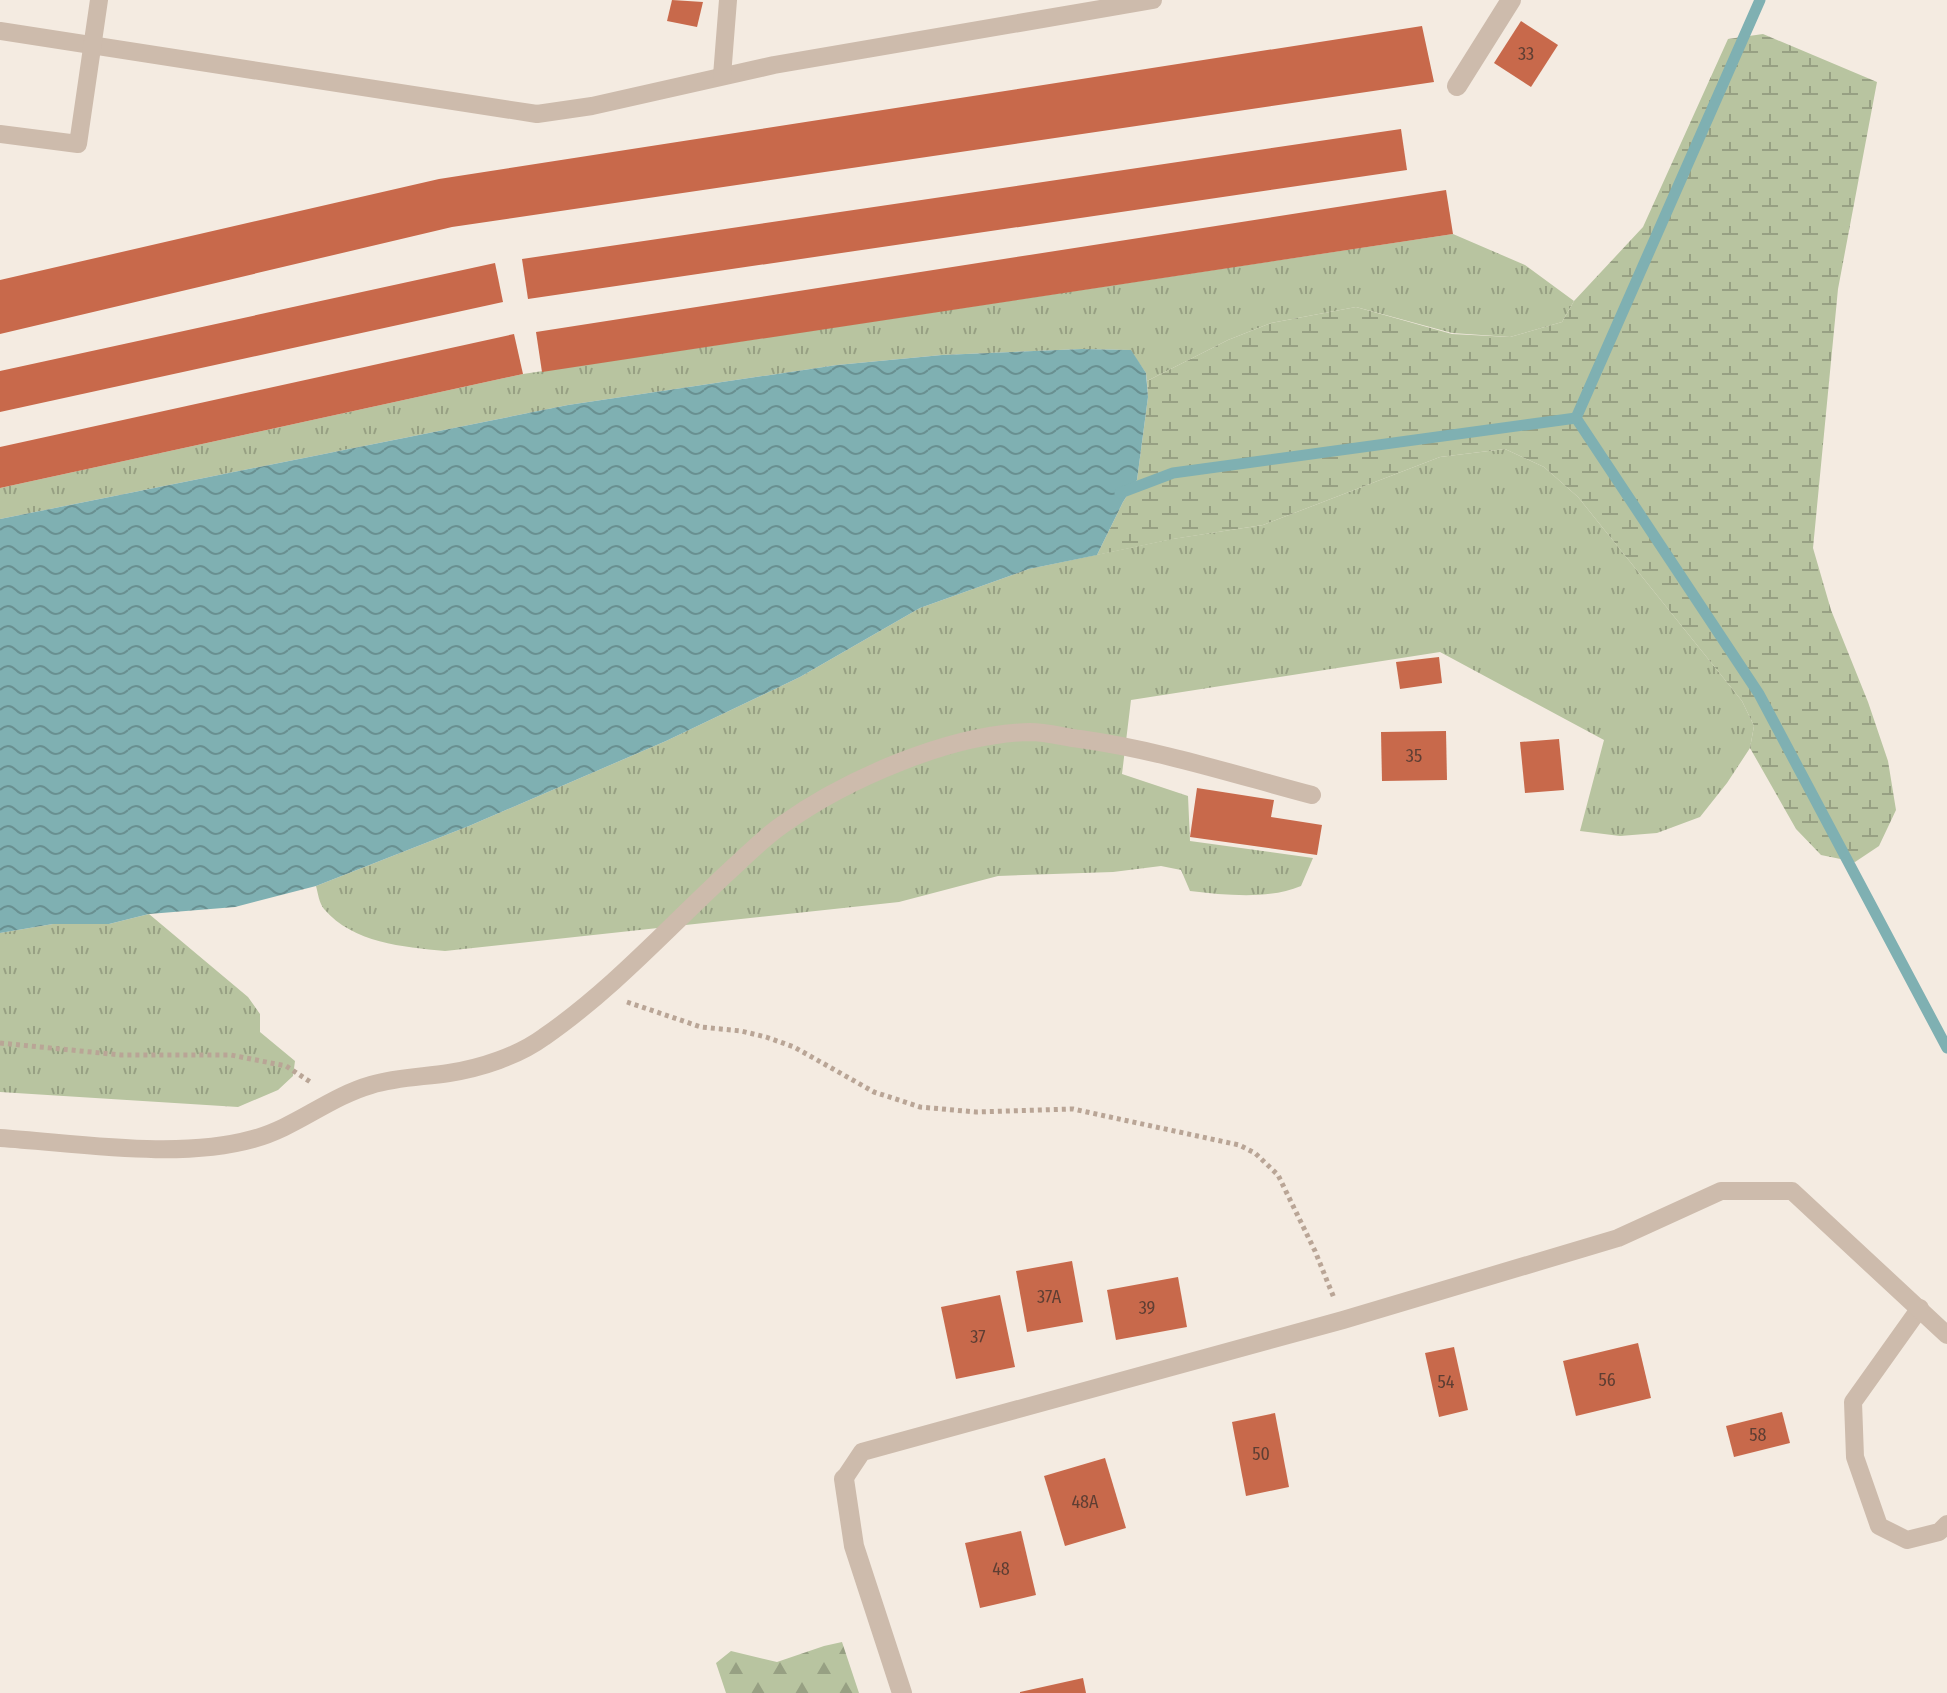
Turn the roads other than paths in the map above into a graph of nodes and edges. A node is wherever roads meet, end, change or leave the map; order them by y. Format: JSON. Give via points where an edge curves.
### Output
{"nodes":[{"id":1,"x":99,"y":0,"type":"edge"},
{"id":2,"x":728,"y":0,"type":"edge"},
{"id":3,"x":1153,"y":0,"type":"edge"},
{"id":4,"x":1511,"y":0,"type":"edge"},
{"id":5,"x":0,"y":31,"type":"edge"},
{"id":6,"x":92,"y":45,"type":"junction"},
{"id":7,"x":722,"y":76,"type":"junction"},
{"id":8,"x":1457,"y":86,"type":"dead end"},
{"id":9,"x":0,"y":134,"type":"edge"},
{"id":10,"x":1312,"y":795,"type":"dead end"},
{"id":11,"x":0,"y":1138,"type":"edge"},
{"id":12,"x":1920,"y":1308,"type":"junction"},
{"id":13,"x":1947,"y":1335,"type":"edge"},
{"id":14,"x":844,"y":1479,"type":"joint"},
{"id":15,"x":1947,"y":1524,"type":"edge"},
{"id":16,"x":902,"y":1693,"type":"edge"}],
"edges":[{"from":1,"to":6,"type":"lane"},
{"from":2,"to":7,"type":"lane"},
{"from":3,"to":7,"type":"lane"},
{"from":4,"to":8,"type":"street"},
{"from":5,"to":6,"type":"lane"},
{"from":6,"to":7,"type":"lane","via":[[537,114]]},
{"from":6,"to":9,"type":"lane","via":[[78,144]]},
{"from":10,"to":11,"type":"lane","via":[[1125,746],[1033,732],[938,749],[833,793],[780,826],[595,997],[541,1040],[497,1060],[368,1085],[273,1132],[210,1147]]},
{"from":12,"to":13,"type":"lane"},
{"from":12,"to":14,"type":"lane","via":[[1792,1191],[1721,1191],[1618,1238],[862,1452]]},
{"from":12,"to":15,"type":"lane","via":[[1853,1402],[1855,1457],[1879,1526],[1907,1540],[1939,1532]]},
{"from":14,"to":16,"type":"street","via":[[854,1546]]}]}
